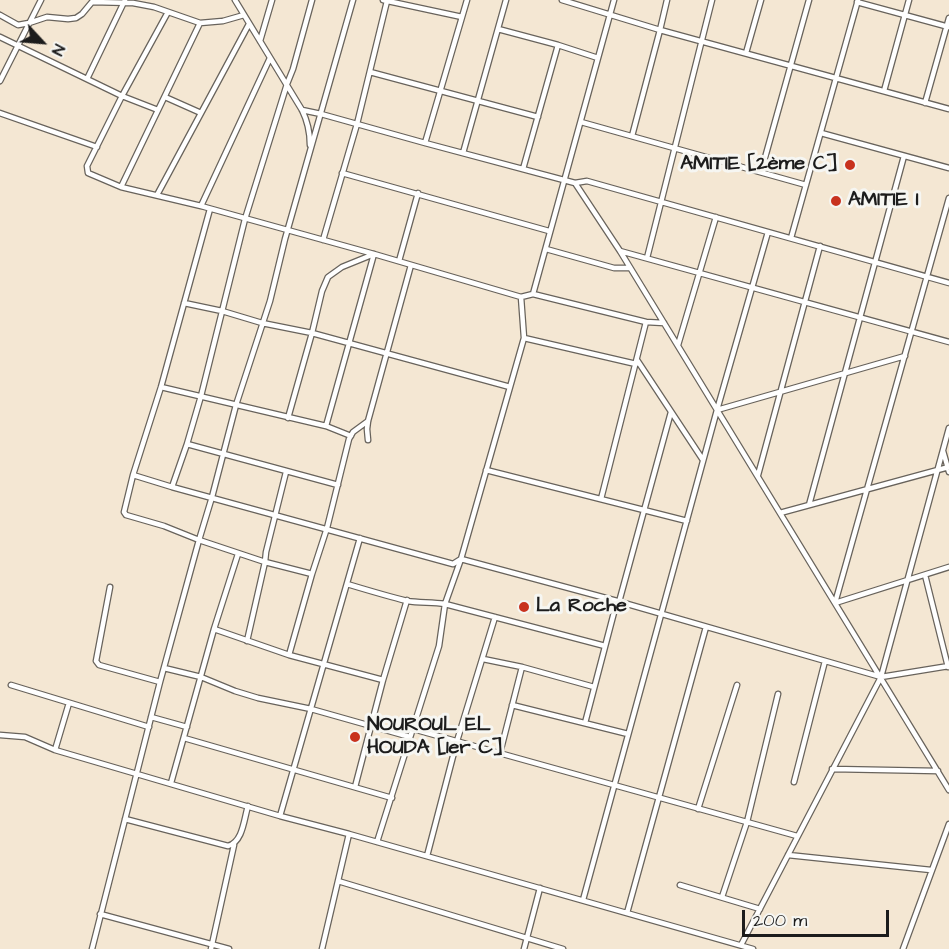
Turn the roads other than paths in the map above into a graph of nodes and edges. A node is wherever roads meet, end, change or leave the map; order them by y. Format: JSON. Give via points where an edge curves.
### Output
{"nodes":[{"id":1,"x":41,"y":0,"type":"edge"},
{"id":2,"x":235,"y":0,"type":"edge"},
{"id":3,"x":272,"y":0,"type":"edge"},
{"id":4,"x":312,"y":0,"type":"edge"},
{"id":5,"x":352,"y":0,"type":"edge"},
{"id":6,"x":467,"y":0,"type":"edge"},
{"id":7,"x":506,"y":0,"type":"edge"},
{"id":8,"x":562,"y":0,"type":"edge"},
{"id":9,"x":614,"y":0,"type":"edge"},
{"id":10,"x":667,"y":0,"type":"edge"},
{"id":11,"x":712,"y":0,"type":"edge"},
{"id":12,"x":761,"y":0,"type":"edge"},
{"id":13,"x":809,"y":0,"type":"edge"},
{"id":14,"x":909,"y":0,"type":"edge"},
{"id":15,"x":385,"y":1,"type":"edge"},
{"id":16,"x":858,"y":1,"type":"edge"},
{"id":17,"x":124,"y":2,"type":"edge"},
{"id":18,"x":168,"y":12,"type":"junction"},
{"id":19,"x":0,"y":15,"type":"edge"},
{"id":20,"x":244,"y":15,"type":"junction"},
{"id":21,"x":610,"y":15,"type":"junction"},
{"id":22,"x":905,"y":15,"type":"junction"},
{"id":23,"x":462,"y":17,"type":"junction"},
{"id":24,"x":949,"y":18,"type":"edge"},
{"id":25,"x":29,"y":23,"type":"junction"},
{"id":26,"x":200,"y":23,"type":"junction"},
{"id":27,"x":249,"y":24,"type":"junction"},
{"id":28,"x":948,"y":27,"type":"edge"},
{"id":29,"x":498,"y":29,"type":"junction"},
{"id":30,"x":660,"y":30,"type":"junction"},
{"id":31,"x":0,"y":37,"type":"edge"},
{"id":32,"x":702,"y":40,"type":"junction"},
{"id":33,"x":260,"y":41,"type":"junction"},
{"id":34,"x":558,"y":45,"type":"junction"},
{"id":35,"x":17,"y":46,"type":"junction"},
{"id":36,"x":746,"y":53,"type":"junction"},
{"id":37,"x":270,"y":58,"type":"junction"},
{"id":38,"x":598,"y":58,"type":"junction"},
{"id":39,"x":791,"y":65,"type":"junction"},
{"id":40,"x":370,"y":72,"type":"junction"},
{"id":41,"x":836,"y":78,"type":"junction"},
{"id":42,"x":87,"y":79,"type":"junction"},
{"id":43,"x":0,"y":81,"type":"edge"},
{"id":44,"x":287,"y":84,"type":"junction"},
{"id":45,"x":440,"y":91,"type":"junction"},
{"id":46,"x":884,"y":91,"type":"junction"},
{"id":47,"x":122,"y":96,"type":"junction"},
{"id":48,"x":165,"y":97,"type":"junction"},
{"id":49,"x":478,"y":101,"type":"junction"},
{"id":50,"x":925,"y":103,"type":"junction"},
{"id":51,"x":949,"y":109,"type":"edge"},
{"id":52,"x":158,"y":110,"type":"junction"},
{"id":53,"x":302,"y":110,"type":"junction"},
{"id":54,"x":0,"y":113,"type":"edge"},
{"id":55,"x":201,"y":113,"type":"junction"},
{"id":56,"x":321,"y":114,"type":"junction"},
{"id":57,"x":538,"y":117,"type":"junction"},
{"id":58,"x":581,"y":122,"type":"junction"},
{"id":59,"x":357,"y":124,"type":"junction"},
{"id":60,"x":821,"y":133,"type":"junction"},
{"id":61,"x":632,"y":136,"type":"junction"},
{"id":62,"x":425,"y":143,"type":"junction"},
{"id":63,"x":97,"y":147,"type":"junction"},
{"id":64,"x":675,"y":148,"type":"junction"},
{"id":65,"x":310,"y":151,"type":"junction"},
{"id":66,"x":463,"y":153,"type":"junction"},
{"id":67,"x":904,"y":156,"type":"junction"},
{"id":68,"x":949,"y":168,"type":"edge"},
{"id":69,"x":523,"y":169,"type":"junction"},
{"id":70,"x":761,"y":172,"type":"junction"},
{"id":71,"x":342,"y":173,"type":"junction"},
{"id":72,"x":565,"y":180,"type":"junction"},
{"id":73,"x":575,"y":183,"type":"junction"},
{"id":74,"x":806,"y":185,"type":"junction"},
{"id":75,"x":121,"y":187,"type":"junction"},
{"id":76,"x":418,"y":194,"type":"junction"},
{"id":77,"x":157,"y":195,"type":"junction"},
{"id":78,"x":949,"y":198,"type":"edge"},
{"id":79,"x":661,"y":202,"type":"junction"},
{"id":80,"x":201,"y":206,"type":"junction"},
{"id":81,"x":210,"y":209,"type":"junction"},
{"id":82,"x":716,"y":217,"type":"junction"},
{"id":83,"x":245,"y":219,"type":"junction"},
{"id":84,"x":946,"y":220,"type":"edge"},
{"id":85,"x":288,"y":230,"type":"junction"},
{"id":86,"x":549,"y":231,"type":"junction"},
{"id":87,"x":768,"y":232,"type":"junction"},
{"id":88,"x":791,"y":238,"type":"junction"},
{"id":89,"x":323,"y":240,"type":"junction"},
{"id":90,"x":820,"y":246,"type":"junction"},
{"id":91,"x":546,"y":249,"type":"junction"},
{"id":92,"x":620,"y":250,"type":"junction"},
{"id":93,"x":374,"y":254,"type":"junction"},
{"id":94,"x":647,"y":258,"type":"junction"},
{"id":95,"x":399,"y":261,"type":"junction"},
{"id":96,"x":875,"y":262,"type":"junction"},
{"id":97,"x":411,"y":265,"type":"junction"},
{"id":98,"x":630,"y":268,"type":"junction"},
{"id":99,"x":699,"y":273,"type":"junction"},
{"id":100,"x":927,"y":277,"type":"junction"},
{"id":101,"x":949,"y":283,"type":"edge"},
{"id":102,"x":752,"y":288,"type":"junction"},
{"id":103,"x":533,"y":294,"type":"junction"},
{"id":104,"x":521,"y":297,"type":"junction"},
{"id":105,"x":805,"y":302,"type":"junction"},
{"id":106,"x":184,"y":303,"type":"junction"},
{"id":107,"x":222,"y":311,"type":"junction"},
{"id":108,"x":860,"y":318,"type":"junction"},
{"id":109,"x":646,"y":322,"type":"junction"},
{"id":110,"x":262,"y":323,"type":"junction"},
{"id":111,"x":664,"y":323,"type":"junction"},
{"id":112,"x":911,"y":332,"type":"junction"},
{"id":113,"x":312,"y":333,"type":"junction"},
{"id":114,"x":524,"y":338,"type":"junction"},
{"id":115,"x":949,"y":342,"type":"edge"},
{"id":116,"x":349,"y":343,"type":"junction"},
{"id":117,"x":678,"y":345,"type":"junction"},
{"id":118,"x":386,"y":353,"type":"junction"},
{"id":119,"x":905,"y":356,"type":"junction"},
{"id":120,"x":636,"y":362,"type":"junction"},
{"id":121,"x":844,"y":373,"type":"junction"},
{"id":122,"x":161,"y":387,"type":"junction"},
{"id":123,"x":510,"y":387,"type":"junction"},
{"id":124,"x":780,"y":392,"type":"junction"},
{"id":125,"x":201,"y":396,"type":"junction"},
{"id":126,"x":236,"y":405,"type":"junction"},
{"id":127,"x":717,"y":410,"type":"junction"},
{"id":128,"x":671,"y":412,"type":"junction"},
{"id":129,"x":288,"y":418,"type":"junction"},
{"id":130,"x":368,"y":421,"type":"junction"},
{"id":131,"x":326,"y":426,"type":"junction"},
{"id":132,"x":949,"y":428,"type":"edge"},
{"id":133,"x":351,"y":436,"type":"junction"},
{"id":134,"x":368,"y":440,"type":"dead end"},
{"id":135,"x":187,"y":444,"type":"junction"},
{"id":136,"x":943,"y":451,"type":"junction"},
{"id":137,"x":223,"y":454,"type":"junction"},
{"id":138,"x":704,"y":460,"type":"junction"},
{"id":139,"x":949,"y":469,"type":"edge"},
{"id":140,"x":486,"y":470,"type":"junction"},
{"id":141,"x":938,"y":470,"type":"junction"},
{"id":142,"x":286,"y":472,"type":"junction"},
{"id":143,"x":133,"y":475,"type":"junction"},
{"id":144,"x":758,"y":476,"type":"junction"},
{"id":145,"x":338,"y":486,"type":"junction"},
{"id":146,"x":172,"y":487,"type":"junction"},
{"id":147,"x":867,"y":489,"type":"junction"},
{"id":148,"x":212,"y":497,"type":"junction"},
{"id":149,"x":601,"y":499,"type":"junction"},
{"id":150,"x":808,"y":505,"type":"junction"},
{"id":151,"x":644,"y":510,"type":"junction"},
{"id":152,"x":780,"y":513,"type":"junction"},
{"id":153,"x":275,"y":515,"type":"junction"},
{"id":154,"x":687,"y":521,"type":"junction"},
{"id":155,"x":327,"y":528,"type":"junction"},
{"id":156,"x":360,"y":538,"type":"junction"},
{"id":157,"x":199,"y":540,"type":"junction"},
{"id":158,"x":238,"y":554,"type":"junction"},
{"id":159,"x":461,"y":559,"type":"junction"},
{"id":160,"x":265,"y":562,"type":"junction"},
{"id":161,"x":949,"y":567,"type":"edge"},
{"id":162,"x":312,"y":574,"type":"junction"},
{"id":163,"x":924,"y":575,"type":"junction"},
{"id":164,"x":907,"y":580,"type":"junction"},
{"id":165,"x":347,"y":584,"type":"junction"},
{"id":166,"x":110,"y":588,"type":"dead end"},
{"id":167,"x":407,"y":600,"type":"junction"},
{"id":168,"x":618,"y":601,"type":"junction"},
{"id":169,"x":835,"y":603,"type":"junction"},
{"id":170,"x":445,"y":604,"type":"junction"},
{"id":171,"x":661,"y":614,"type":"junction"},
{"id":172,"x":495,"y":617,"type":"junction"},
{"id":173,"x":706,"y":627,"type":"junction"},
{"id":174,"x":214,"y":629,"type":"junction"},
{"id":175,"x":247,"y":641,"type":"junction"},
{"id":176,"x":605,"y":646,"type":"junction"},
{"id":177,"x":289,"y":656,"type":"junction"},
{"id":178,"x":483,"y":659,"type":"junction"},
{"id":179,"x":825,"y":661,"type":"junction"},
{"id":180,"x":324,"y":664,"type":"junction"},
{"id":181,"x":948,"y":666,"type":"edge"},
{"id":182,"x":164,"y":668,"type":"junction"},
{"id":183,"x":522,"y":668,"type":"junction"},
{"id":184,"x":201,"y":677,"type":"junction"},
{"id":185,"x":881,"y":677,"type":"junction"},
{"id":186,"x":383,"y":680,"type":"junction"},
{"id":187,"x":160,"y":682,"type":"junction"},
{"id":188,"x":11,"y":685,"type":"dead end"},
{"id":189,"x":737,"y":685,"type":"dead end"},
{"id":190,"x":594,"y":687,"type":"junction"},
{"id":191,"x":778,"y":694,"type":"dead end"},
{"id":192,"x":69,"y":703,"type":"junction"},
{"id":193,"x":512,"y":705,"type":"junction"},
{"id":194,"x":311,"y":710,"type":"junction"},
{"id":195,"x":152,"y":717,"type":"junction"},
{"id":196,"x":585,"y":723,"type":"junction"},
{"id":197,"x":372,"y":725,"type":"junction"},
{"id":198,"x":149,"y":727,"type":"junction"},
{"id":199,"x":187,"y":727,"type":"junction"},
{"id":200,"x":413,"y":729,"type":"junction"},
{"id":201,"x":628,"y":734,"type":"junction"},
{"id":202,"x":0,"y":735,"type":"edge"},
{"id":203,"x":410,"y":737,"type":"junction"},
{"id":204,"x":184,"y":738,"type":"junction"},
{"id":205,"x":457,"y":741,"type":"junction"},
{"id":206,"x":56,"y":750,"type":"junction"},
{"id":207,"x":500,"y":753,"type":"junction"},
{"id":208,"x":832,"y":769,"type":"junction"},
{"id":209,"x":294,"y":770,"type":"junction"},
{"id":210,"x":938,"y":771,"type":"junction"},
{"id":211,"x":137,"y":773,"type":"junction"},
{"id":212,"x":794,"y":782,"type":"dead end"},
{"id":213,"x":171,"y":783,"type":"junction"},
{"id":214,"x":614,"y":785,"type":"junction"},
{"id":215,"x":355,"y":787,"type":"junction"},
{"id":216,"x":949,"y":790,"type":"edge"},
{"id":217,"x":392,"y":798,"type":"junction"},
{"id":218,"x":659,"y":798,"type":"junction"},
{"id":219,"x":248,"y":806,"type":"junction"},
{"id":220,"x":698,"y":809,"type":"junction"},
{"id":221,"x":280,"y":816,"type":"junction"},
{"id":222,"x":125,"y":819,"type":"junction"},
{"id":223,"x":747,"y":822,"type":"junction"},
{"id":224,"x":949,"y":824,"type":"edge"},
{"id":225,"x":349,"y":834,"type":"junction"},
{"id":226,"x":797,"y":836,"type":"junction"},
{"id":227,"x":377,"y":842,"type":"junction"},
{"id":228,"x":234,"y":845,"type":"junction"},
{"id":229,"x":788,"y":855,"type":"junction"},
{"id":230,"x":427,"y":856,"type":"junction"},
{"id":231,"x":931,"y":870,"type":"junction"},
{"id":232,"x":338,"y":881,"type":"junction"},
{"id":233,"x":680,"y":885,"type":"dead end"},
{"id":234,"x":540,"y":888,"type":"junction"},
{"id":235,"x":722,"y":897,"type":"junction"},
{"id":236,"x":583,"y":900,"type":"junction"},
{"id":237,"x":760,"y":909,"type":"junction"},
{"id":238,"x":627,"y":913,"type":"junction"},
{"id":239,"x":100,"y":914,"type":"junction"},
{"id":240,"x":526,"y":938,"type":"junction"},
{"id":241,"x":724,"y":941,"type":"junction"},
{"id":242,"x":741,"y":945,"type":"junction"},
{"id":243,"x":211,"y":947,"type":"edge"},
{"id":244,"x":92,"y":949,"type":"edge"},
{"id":245,"x":229,"y":949,"type":"edge"},
{"id":246,"x":322,"y":949,"type":"edge"},
{"id":247,"x":524,"y":949,"type":"edge"},
{"id":248,"x":563,"y":949,"type":"edge"},
{"id":249,"x":721,"y":949,"type":"edge"},
{"id":250,"x":753,"y":949,"type":"edge"},
{"id":251,"x":903,"y":949,"type":"edge"}],
"edges":[{"from":1,"to":25,"type":"street"},
{"from":2,"to":20,"type":"street"},
{"from":3,"to":33,"type":"street"},
{"from":4,"to":44,"type":"street"},
{"from":5,"to":56,"type":"street"},
{"from":6,"to":23,"type":"street"},
{"from":7,"to":29,"type":"street"},
{"from":8,"to":21,"type":"street"},
{"from":9,"to":21,"type":"street"},
{"from":10,"to":30,"type":"street"},
{"from":11,"to":32,"type":"street"},
{"from":12,"to":36,"type":"street"},
{"from":13,"to":39,"type":"street"},
{"from":14,"to":22,"type":"street"},
{"from":15,"to":23,"type":"street"},
{"from":15,"to":40,"type":"street"},
{"from":16,"to":22,"type":"street"},
{"from":16,"to":41,"type":"street"},
{"from":17,"to":18,"type":"street"},
{"from":17,"to":25,"type":"street","via":[[92,2],[76,18],[47,17]]},
{"from":17,"to":42,"type":"street"},
{"from":18,"to":26,"type":"street"},
{"from":18,"to":47,"type":"street"},
{"from":19,"to":25,"type":"street","via":[[18,25]]},
{"from":20,"to":26,"type":"street"},
{"from":20,"to":27,"type":"street"},
{"from":21,"to":30,"type":"street"},
{"from":21,"to":38,"type":"street"},
{"from":22,"to":28,"type":"street"},
{"from":22,"to":46,"type":"street"},
{"from":23,"to":45,"type":"street"},
{"from":24,"to":28,"type":"street"},
{"from":25,"to":35,"type":"street"},
{"from":26,"to":48,"type":"street"},
{"from":27,"to":33,"type":"street"},
{"from":27,"to":55,"type":"street"},
{"from":28,"to":50,"type":"street"},
{"from":29,"to":34,"type":"street"},
{"from":29,"to":49,"type":"street"},
{"from":30,"to":32,"type":"street"},
{"from":30,"to":61,"type":"street"},
{"from":31,"to":35,"type":"street"},
{"from":32,"to":36,"type":"street"},
{"from":32,"to":64,"type":"street"},
{"from":33,"to":37,"type":"street"},
{"from":34,"to":38,"type":"street"},
{"from":34,"to":57,"type":"street"},
{"from":35,"to":42,"type":"street"},
{"from":35,"to":43,"type":"street"},
{"from":36,"to":39,"type":"street"},
{"from":37,"to":44,"type":"street"},
{"from":37,"to":80,"type":"street"},
{"from":38,"to":58,"type":"street"},
{"from":39,"to":41,"type":"street"},
{"from":39,"to":70,"type":"street"},
{"from":40,"to":45,"type":"street"},
{"from":40,"to":59,"type":"street"},
{"from":41,"to":46,"type":"street"},
{"from":41,"to":60,"type":"street"},
{"from":42,"to":47,"type":"street"},
{"from":44,"to":53,"type":"street"},
{"from":44,"to":83,"type":"street"},
{"from":45,"to":49,"type":"street"},
{"from":45,"to":62,"type":"street"},
{"from":46,"to":50,"type":"street"},
{"from":47,"to":52,"type":"street"},
{"from":47,"to":63,"type":"street"},
{"from":48,"to":52,"type":"street"},
{"from":48,"to":55,"type":"street"},
{"from":49,"to":57,"type":"street"},
{"from":49,"to":66,"type":"street"},
{"from":50,"to":51,"type":"street"},
{"from":52,"to":75,"type":"street"},
{"from":53,"to":56,"type":"street"},
{"from":53,"to":65,"type":"street","via":[[308,123]]},
{"from":54,"to":63,"type":"street"},
{"from":55,"to":77,"type":"street"},
{"from":56,"to":59,"type":"street"},
{"from":56,"to":65,"type":"street"},
{"from":57,"to":69,"type":"street"},
{"from":58,"to":61,"type":"street"},
{"from":58,"to":72,"type":"street"},
{"from":59,"to":62,"type":"street"},
{"from":59,"to":71,"type":"street"},
{"from":60,"to":67,"type":"street"},
{"from":60,"to":74,"type":"street"},
{"from":61,"to":64,"type":"street"},
{"from":62,"to":66,"type":"street"},
{"from":63,"to":75,"type":"street","via":[[87,166],[88,173]]},
{"from":64,"to":70,"type":"street"},
{"from":64,"to":79,"type":"street"},
{"from":65,"to":85,"type":"street"},
{"from":66,"to":69,"type":"street"},
{"from":67,"to":68,"type":"street"},
{"from":67,"to":96,"type":"street"},
{"from":69,"to":72,"type":"street"},
{"from":70,"to":74,"type":"street"},
{"from":71,"to":76,"type":"street"},
{"from":71,"to":89,"type":"street"},
{"from":72,"to":73,"type":"street"},
{"from":72,"to":86,"type":"street"},
{"from":73,"to":79,"type":"street","via":[[587,181]]},
{"from":73,"to":92,"type":"street"},
{"from":74,"to":88,"type":"street"},
{"from":75,"to":77,"type":"street"},
{"from":76,"to":86,"type":"street"},
{"from":76,"to":95,"type":"street"},
{"from":77,"to":80,"type":"street"},
{"from":78,"to":84,"type":"street"},
{"from":79,"to":82,"type":"street"},
{"from":79,"to":94,"type":"street"},
{"from":80,"to":81,"type":"street"},
{"from":81,"to":83,"type":"street"},
{"from":81,"to":106,"type":"street"},
{"from":82,"to":87,"type":"street"},
{"from":82,"to":99,"type":"street"},
{"from":83,"to":85,"type":"street"},
{"from":83,"to":107,"type":"street"},
{"from":84,"to":100,"type":"street"},
{"from":85,"to":89,"type":"street"},
{"from":85,"to":110,"type":"street"},
{"from":86,"to":91,"type":"street"},
{"from":87,"to":88,"type":"street"},
{"from":87,"to":102,"type":"street"},
{"from":88,"to":90,"type":"street"},
{"from":89,"to":93,"type":"street"},
{"from":90,"to":96,"type":"street"},
{"from":90,"to":105,"type":"street"},
{"from":91,"to":98,"type":"street","via":[[614,268]]},
{"from":91,"to":103,"type":"street"},
{"from":92,"to":94,"type":"street"},
{"from":92,"to":98,"type":"street"},
{"from":93,"to":95,"type":"street"},
{"from":93,"to":113,"type":"street","via":[[328,277]]},
{"from":93,"to":116,"type":"street"},
{"from":94,"to":99,"type":"street"},
{"from":95,"to":97,"type":"street"},
{"from":96,"to":100,"type":"street"},
{"from":96,"to":108,"type":"street"},
{"from":97,"to":104,"type":"street"},
{"from":97,"to":118,"type":"street"},
{"from":98,"to":111,"type":"street"},
{"from":99,"to":102,"type":"street"},
{"from":99,"to":117,"type":"street"},
{"from":100,"to":101,"type":"street"},
{"from":100,"to":112,"type":"street"},
{"from":102,"to":105,"type":"street"},
{"from":102,"to":127,"type":"street"},
{"from":103,"to":104,"type":"street"},
{"from":103,"to":109,"type":"street"},
{"from":104,"to":114,"type":"street"},
{"from":105,"to":108,"type":"street"},
{"from":105,"to":124,"type":"street"},
{"from":106,"to":107,"type":"street"},
{"from":106,"to":122,"type":"street"},
{"from":107,"to":110,"type":"street"},
{"from":107,"to":125,"type":"street"},
{"from":108,"to":112,"type":"street"},
{"from":108,"to":121,"type":"street"},
{"from":109,"to":111,"type":"street"},
{"from":109,"to":120,"type":"street"},
{"from":110,"to":113,"type":"street"},
{"from":110,"to":126,"type":"street"},
{"from":111,"to":117,"type":"street"},
{"from":112,"to":115,"type":"street"},
{"from":112,"to":119,"type":"street"},
{"from":113,"to":116,"type":"street"},
{"from":113,"to":129,"type":"street"},
{"from":114,"to":120,"type":"street"},
{"from":114,"to":123,"type":"street"},
{"from":116,"to":118,"type":"street"},
{"from":116,"to":131,"type":"street"},
{"from":117,"to":127,"type":"street"},
{"from":118,"to":123,"type":"street"},
{"from":118,"to":130,"type":"street"},
{"from":119,"to":121,"type":"street"},
{"from":119,"to":147,"type":"street"},
{"from":120,"to":128,"type":"street"},
{"from":120,"to":149,"type":"street"},
{"from":121,"to":124,"type":"street"},
{"from":121,"to":150,"type":"street"},
{"from":122,"to":125,"type":"street"},
{"from":122,"to":143,"type":"street"},
{"from":123,"to":140,"type":"street"},
{"from":124,"to":127,"type":"street"},
{"from":124,"to":144,"type":"street"},
{"from":125,"to":126,"type":"street"},
{"from":125,"to":135,"type":"street"},
{"from":126,"to":129,"type":"street"},
{"from":126,"to":137,"type":"street"},
{"from":127,"to":138,"type":"street"},
{"from":127,"to":144,"type":"street"},
{"from":128,"to":138,"type":"street"},
{"from":128,"to":151,"type":"street"},
{"from":129,"to":131,"type":"street"},
{"from":130,"to":133,"type":"street"},
{"from":130,"to":134,"type":"street"},
{"from":131,"to":133,"type":"street"},
{"from":132,"to":136,"type":"street"},
{"from":133,"to":145,"type":"street"},
{"from":135,"to":137,"type":"street"},
{"from":135,"to":146,"type":"street"},
{"from":136,"to":139,"type":"street"},
{"from":136,"to":141,"type":"street"},
{"from":137,"to":142,"type":"street"},
{"from":137,"to":148,"type":"street"},
{"from":138,"to":154,"type":"street"},
{"from":139,"to":141,"type":"street"},
{"from":140,"to":149,"type":"street"},
{"from":140,"to":159,"type":"street"},
{"from":141,"to":147,"type":"street"},
{"from":141,"to":164,"type":"street"},
{"from":142,"to":145,"type":"street"},
{"from":142,"to":153,"type":"street"},
{"from":143,"to":146,"type":"street"},
{"from":143,"to":157,"type":"street","via":[[126,515]]},
{"from":144,"to":152,"type":"street"},
{"from":145,"to":155,"type":"street"},
{"from":146,"to":148,"type":"street"},
{"from":147,"to":150,"type":"street"},
{"from":147,"to":169,"type":"street"},
{"from":148,"to":153,"type":"street"},
{"from":148,"to":157,"type":"street"},
{"from":149,"to":151,"type":"street"},
{"from":150,"to":152,"type":"street"},
{"from":151,"to":154,"type":"street"},
{"from":151,"to":168,"type":"street"},
{"from":152,"to":169,"type":"street"},
{"from":153,"to":155,"type":"street"},
{"from":153,"to":160,"type":"street"},
{"from":154,"to":171,"type":"street"},
{"from":155,"to":156,"type":"street"},
{"from":155,"to":162,"type":"street"},
{"from":156,"to":159,"type":"street","via":[[453,564]]},
{"from":156,"to":165,"type":"street"},
{"from":157,"to":158,"type":"street"},
{"from":157,"to":182,"type":"street"},
{"from":158,"to":160,"type":"street"},
{"from":158,"to":174,"type":"street"},
{"from":159,"to":168,"type":"street"},
{"from":159,"to":170,"type":"street"},
{"from":160,"to":162,"type":"street"},
{"from":160,"to":175,"type":"street"},
{"from":161,"to":163,"type":"street"},
{"from":162,"to":177,"type":"street"},
{"from":163,"to":164,"type":"street"},
{"from":163,"to":181,"type":"street"},
{"from":164,"to":169,"type":"street"},
{"from":164,"to":185,"type":"street"},
{"from":165,"to":167,"type":"street"},
{"from":165,"to":180,"type":"street"},
{"from":166,"to":187,"type":"street","via":[[96,661]]},
{"from":167,"to":170,"type":"street"},
{"from":167,"to":186,"type":"street"},
{"from":168,"to":171,"type":"street"},
{"from":168,"to":176,"type":"street"},
{"from":169,"to":185,"type":"street"},
{"from":170,"to":172,"type":"street"},
{"from":170,"to":200,"type":"street","via":[[439,646]]},
{"from":171,"to":173,"type":"street"},
{"from":171,"to":201,"type":"street"},
{"from":172,"to":176,"type":"street"},
{"from":172,"to":178,"type":"street"},
{"from":173,"to":179,"type":"street"},
{"from":173,"to":218,"type":"street"},
{"from":174,"to":175,"type":"street"},
{"from":174,"to":184,"type":"street"},
{"from":175,"to":177,"type":"street"},
{"from":176,"to":190,"type":"street"},
{"from":177,"to":180,"type":"street"},
{"from":178,"to":183,"type":"street"},
{"from":178,"to":205,"type":"street"},
{"from":179,"to":185,"type":"street"},
{"from":179,"to":212,"type":"street"},
{"from":180,"to":186,"type":"street"},
{"from":180,"to":194,"type":"street"},
{"from":181,"to":185,"type":"street"},
{"from":182,"to":184,"type":"street"},
{"from":182,"to":187,"type":"street"},
{"from":183,"to":190,"type":"street"},
{"from":183,"to":193,"type":"street"},
{"from":184,"to":194,"type":"street","via":[[235,691]]},
{"from":184,"to":199,"type":"street"},
{"from":185,"to":208,"type":"street"},
{"from":185,"to":210,"type":"street"},
{"from":186,"to":197,"type":"street"},
{"from":187,"to":195,"type":"street"},
{"from":188,"to":192,"type":"street"},
{"from":189,"to":220,"type":"street"},
{"from":190,"to":196,"type":"street"},
{"from":191,"to":223,"type":"street"},
{"from":192,"to":198,"type":"street"},
{"from":192,"to":206,"type":"street"},
{"from":193,"to":196,"type":"street"},
{"from":193,"to":207,"type":"street"},
{"from":194,"to":197,"type":"street"},
{"from":194,"to":209,"type":"street"},
{"from":195,"to":198,"type":"street"},
{"from":195,"to":199,"type":"street"},
{"from":196,"to":201,"type":"street"},
{"from":197,"to":203,"type":"street"},
{"from":197,"to":215,"type":"street"},
{"from":198,"to":211,"type":"street"},
{"from":199,"to":204,"type":"street"},
{"from":200,"to":203,"type":"street"},
{"from":200,"to":205,"type":"street"},
{"from":201,"to":214,"type":"street"},
{"from":202,"to":206,"type":"street","via":[[25,737]]},
{"from":203,"to":217,"type":"street"},
{"from":204,"to":209,"type":"street"},
{"from":204,"to":213,"type":"street"},
{"from":205,"to":207,"type":"street"},
{"from":205,"to":230,"type":"street"},
{"from":206,"to":211,"type":"street"},
{"from":207,"to":214,"type":"street"},
{"from":208,"to":210,"type":"street"},
{"from":208,"to":226,"type":"street"},
{"from":209,"to":215,"type":"street"},
{"from":209,"to":221,"type":"street"},
{"from":210,"to":216,"type":"street"},
{"from":211,"to":213,"type":"street"},
{"from":211,"to":222,"type":"street"},
{"from":213,"to":219,"type":"street"},
{"from":214,"to":218,"type":"street"},
{"from":214,"to":236,"type":"street"},
{"from":215,"to":217,"type":"street"},
{"from":217,"to":227,"type":"street"},
{"from":218,"to":220,"type":"street"},
{"from":218,"to":238,"type":"street"},
{"from":219,"to":221,"type":"street"},
{"from":219,"to":228,"type":"street","via":[[239,840]]},
{"from":220,"to":223,"type":"street"},
{"from":221,"to":225,"type":"street"},
{"from":222,"to":228,"type":"street"},
{"from":222,"to":239,"type":"street"},
{"from":223,"to":226,"type":"street"},
{"from":223,"to":235,"type":"street"},
{"from":224,"to":231,"type":"street"},
{"from":225,"to":227,"type":"street"},
{"from":225,"to":232,"type":"street"},
{"from":226,"to":229,"type":"street"},
{"from":227,"to":230,"type":"street"},
{"from":228,"to":243,"type":"street"},
{"from":229,"to":231,"type":"street"},
{"from":229,"to":237,"type":"street"},
{"from":230,"to":234,"type":"street"},
{"from":231,"to":251,"type":"street"},
{"from":232,"to":240,"type":"street"},
{"from":232,"to":246,"type":"street"},
{"from":233,"to":235,"type":"street"},
{"from":234,"to":236,"type":"street"},
{"from":234,"to":240,"type":"street"},
{"from":235,"to":237,"type":"street"},
{"from":236,"to":238,"type":"street"},
{"from":237,"to":242,"type":"street"},
{"from":238,"to":241,"type":"street"},
{"from":239,"to":243,"type":"street"},
{"from":239,"to":244,"type":"street"},
{"from":240,"to":247,"type":"street"},
{"from":240,"to":248,"type":"street"},
{"from":241,"to":242,"type":"street"},
{"from":241,"to":249,"type":"street"},
{"from":242,"to":250,"type":"street"},
{"from":243,"to":245,"type":"street"}]}
